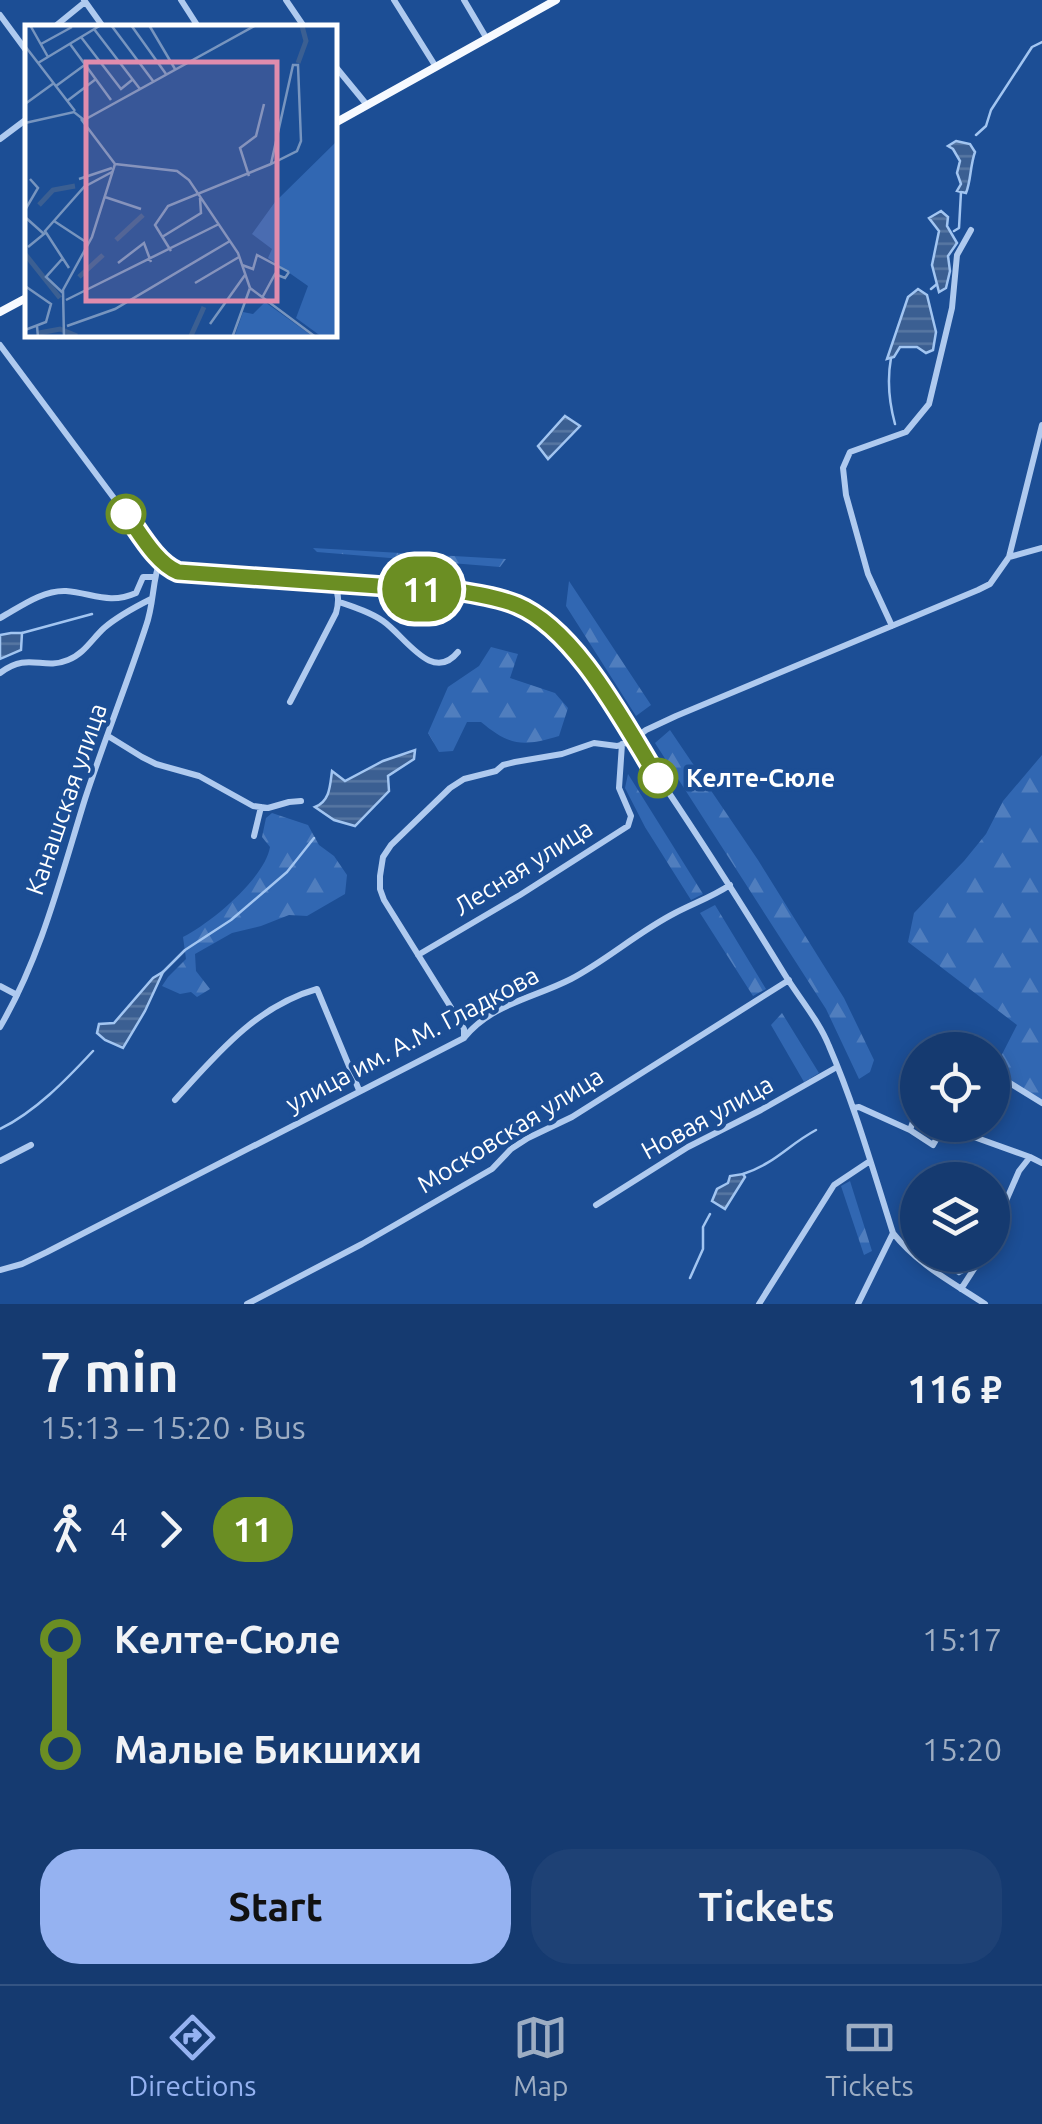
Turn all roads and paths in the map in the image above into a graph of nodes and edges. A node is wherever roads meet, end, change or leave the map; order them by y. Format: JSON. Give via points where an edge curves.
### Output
{"nodes":[{"id":1,"x":181,"y":0,"type":"edge"},
{"id":2,"x":286,"y":0,"type":"edge"},
{"id":3,"x":394,"y":0,"type":"edge"},
{"id":4,"x":464,"y":0,"type":"edge"},
{"id":5,"x":556,"y":0,"type":"edge"},
{"id":6,"x":84,"y":1,"type":"edge"},
{"id":7,"x":0,"y":15,"type":"edge"},
{"id":8,"x":56,"y":25,"type":"edge"},
{"id":9,"x":102,"y":25,"type":"edge"},
{"id":10,"x":197,"y":25,"type":"edge"},
{"id":11,"x":303,"y":25,"type":"edge"},
{"id":12,"x":487,"y":38,"type":"junction"},
{"id":13,"x":25,"y":47,"type":"edge"},
{"id":14,"x":436,"y":67,"type":"junction"},
{"id":15,"x":338,"y":70,"type":"edge"},
{"id":16,"x":367,"y":106,"type":"junction"},
{"id":17,"x":25,"y":120,"type":"edge"},
{"id":18,"x":338,"y":122,"type":"edge"},
{"id":19,"x":0,"y":139,"type":"edge"},
{"id":20,"x":971,"y":230,"type":"dead end"},
{"id":21,"x":25,"y":298,"type":"edge"},
{"id":22,"x":1,"y":312,"type":"edge"},
{"id":23,"x":0,"y":345,"type":"edge"},
{"id":24,"x":1042,"y":424,"type":"edge"},
{"id":25,"x":1042,"y":548,"type":"edge"},
{"id":26,"x":1009,"y":558,"type":"junction"},
{"id":27,"x":160,"y":560,"type":"junction"},
{"id":28,"x":154,"y":577,"type":"junction"},
{"id":29,"x":334,"y":583,"type":"junction"},
{"id":30,"x":152,"y":599,"type":"junction"},
{"id":31,"x":339,"y":602,"type":"junction"},
{"id":32,"x":0,"y":618,"type":"edge"},
{"id":33,"x":892,"y":626,"type":"junction"},
{"id":34,"x":458,"y":652,"type":"dead end"},
{"id":35,"x":0,"y":673,"type":"edge"},
{"id":36,"x":290,"y":702,"type":"dead end"},
{"id":37,"x":108,"y":736,"type":"junction"},
{"id":38,"x":634,"y":739,"type":"junction"},
{"id":39,"x":622,"y":744,"type":"junction"},
{"id":40,"x":300,"y":801,"type":"dead end"},
{"id":41,"x":262,"y":807,"type":"junction"},
{"id":42,"x":254,"y":836,"type":"dead end"},
{"id":43,"x":730,"y":885,"type":"junction"},
{"id":44,"x":418,"y":955,"type":"junction"},
{"id":45,"x":788,"y":980,"type":"junction"},
{"id":46,"x":0,"y":986,"type":"edge"},
{"id":47,"x":17,"y":995,"type":"junction"},
{"id":48,"x":0,"y":1028,"type":"edge"},
{"id":49,"x":464,"y":1038,"type":"junction"},
{"id":50,"x":837,"y":1067,"type":"junction"},
{"id":51,"x":1010,"y":1084,"type":"edge"},
{"id":52,"x":359,"y":1090,"type":"junction"},
{"id":53,"x":175,"y":1100,"type":"dead end"},
{"id":54,"x":1042,"y":1104,"type":"edge"},
{"id":55,"x":853,"y":1108,"type":"junction"},
{"id":56,"x":900,"y":1125,"type":"edge"},
{"id":57,"x":988,"y":1142,"type":"edge"},
{"id":58,"x":31,"y":1145,"type":"dead end"},
{"id":59,"x":1030,"y":1157,"type":"junction"},
{"id":60,"x":0,"y":1160,"type":"edge"},
{"id":61,"x":870,"y":1160,"type":"junction"},
{"id":62,"x":1042,"y":1163,"type":"edge"},
{"id":63,"x":1010,"y":1192,"type":"edge"},
{"id":64,"x":596,"y":1205,"type":"dead end"},
{"id":65,"x":893,"y":1232,"type":"junction"},
{"id":66,"x":0,"y":1270,"type":"edge"},
{"id":67,"x":972,"y":1272,"type":"edge"},
{"id":68,"x":962,"y":1288,"type":"junction"},
{"id":69,"x":247,"y":1304,"type":"edge"},
{"id":70,"x":759,"y":1304,"type":"edge"},
{"id":71,"x":858,"y":1304,"type":"edge"},
{"id":72,"x":985,"y":1304,"type":"edge"}],
"edges":[{"from":1,"to":10,"type":"street"},
{"from":2,"to":11,"type":"street"},
{"from":3,"to":14,"type":"street"},
{"from":4,"to":12,"type":"street"},
{"from":5,"to":12,"type":"main road"},
{"from":6,"to":8,"type":"street"},
{"from":6,"to":9,"type":"street"},
{"from":7,"to":13,"type":"street"},
{"from":12,"to":14,"type":"main road"},
{"from":14,"to":16,"type":"main road"},
{"from":15,"to":16,"type":"street"},
{"from":16,"to":18,"type":"main road"},
{"from":17,"to":19,"type":"street"},
{"from":20,"to":33,"type":"street","via":[[956,255],[952,308],[929,404],[906,432],[850,452],[842,468],[868,574]]},
{"from":21,"to":22,"type":"main road"},
{"from":23,"to":27,"type":"street"},
{"from":24,"to":26,"type":"street"},
{"from":25,"to":26,"type":"street"},
{"from":26,"to":33,"type":"street","via":[[990,584]]},
{"from":27,"to":28,"type":"street","name":"Канашская улица"},
{"from":27,"to":29,"type":"street","via":[[178,572]]},
{"from":28,"to":30,"type":"street","name":"Канашская улица"},
{"from":28,"to":32,"type":"street","via":[[143,578],[136,593],[122,599],[64,591]]},
{"from":29,"to":31,"type":"street"},
{"from":29,"to":38,"type":"street","via":[[464,592],[521,606],[592,672]]},
{"from":30,"to":35,"type":"street","via":[[67,661],[19,662]]},
{"from":30,"to":37,"type":"street","name":"Канашская улица"},
{"from":31,"to":34,"type":"street","via":[[380,619],[436,664]]},
{"from":31,"to":36,"type":"street"},
{"from":33,"to":38,"type":"street"},
{"from":37,"to":41,"type":"street","via":[[156,764],[199,776]]},
{"from":37,"to":47,"type":"street","name":"Канашская улица"},
{"from":38,"to":39,"type":"street"},
{"from":38,"to":43,"type":"street"},
{"from":39,"to":44,"type":"street","name":"Лесная улица","via":[[619,788],[632,816],[628,826]]},
{"from":39,"to":44,"type":"street","via":[[594,743],[464,780],[391,845],[380,889]]},
{"from":40,"to":41,"type":"street"},
{"from":41,"to":42,"type":"street"},
{"from":43,"to":45,"type":"street"},
{"from":43,"to":49,"type":"street","name":"улица им. А.М. Гладкова","via":[[570,979],[503,1007]]},
{"from":44,"to":49,"type":"street"},
{"from":45,"to":50,"type":"street"},
{"from":45,"to":69,"type":"street","name":"Московская улица","via":[[528,1138],[492,1169]]},
{"from":46,"to":47,"type":"street"},
{"from":47,"to":48,"type":"street","name":"Канашская улица"},
{"from":49,"to":52,"type":"street","name":"улица им. А.М. Гладкова"},
{"from":50,"to":55,"type":"street"},
{"from":50,"to":64,"type":"street","name":"Новая улица"},
{"from":51,"to":54,"type":"street"},
{"from":52,"to":53,"type":"street","via":[[316,988],[262,1014]]},
{"from":52,"to":66,"type":"street","name":"улица им. А.М. Гладкова"},
{"from":55,"to":56,"type":"street"},
{"from":55,"to":61,"type":"street"},
{"from":57,"to":59,"type":"street"},
{"from":58,"to":60,"type":"street"},
{"from":59,"to":62,"type":"street"},
{"from":59,"to":63,"type":"street"},
{"from":61,"to":65,"type":"street"},
{"from":61,"to":70,"type":"street","via":[[834,1185]]},
{"from":65,"to":68,"type":"street","via":[[920,1263]]},
{"from":65,"to":71,"type":"street"},
{"from":67,"to":68,"type":"street"},
{"from":68,"to":72,"type":"street"}]}
